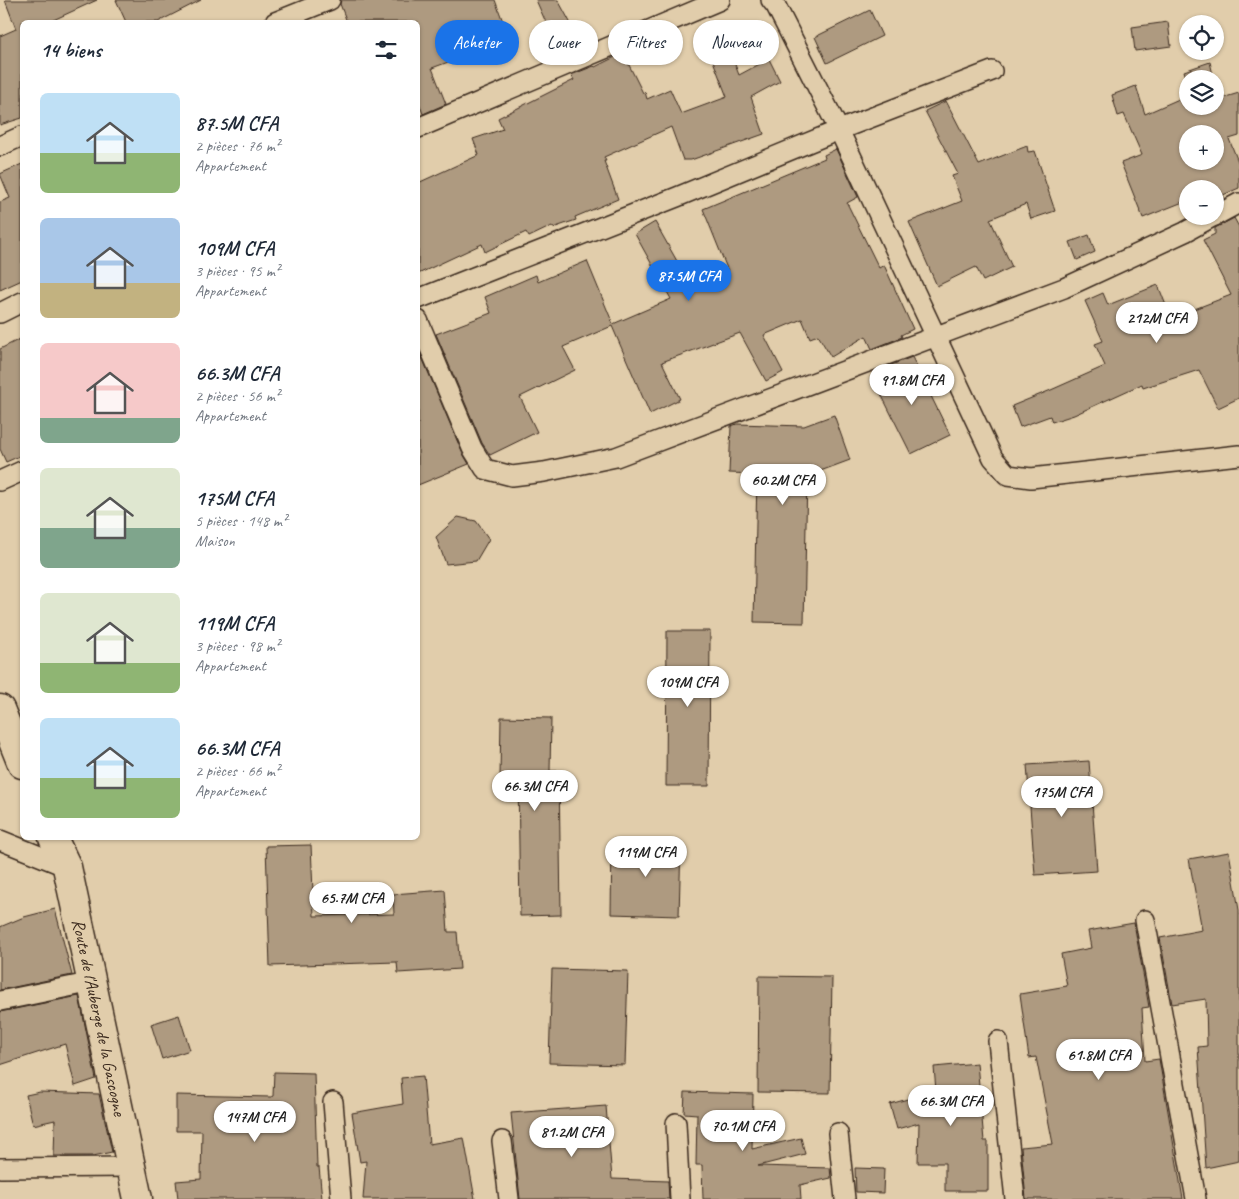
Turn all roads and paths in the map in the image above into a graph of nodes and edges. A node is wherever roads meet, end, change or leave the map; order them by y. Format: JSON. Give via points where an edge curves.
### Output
{"nodes":[{"id":1,"x":330,"y":0,"type":"edge"},
{"id":2,"x":720,"y":0,"type":"edge"},
{"id":3,"x":770,"y":0,"type":"edge"},
{"id":4,"x":284,"y":20,"type":"edge"},
{"id":5,"x":992,"y":71,"type":"dead end"},
{"id":6,"x":420,"y":127,"type":"edge"},
{"id":7,"x":839,"y":130,"type":"junction"},
{"id":8,"x":20,"y":137,"type":"edge"},
{"id":9,"x":0,"y":146,"type":"edge"},
{"id":10,"x":1239,"y":203,"type":"edge"},
{"id":11,"x":1224,"y":211,"type":"edge"},
{"id":12,"x":1198,"y":225,"type":"edge"},
{"id":13,"x":420,"y":298,"type":"edge"},
{"id":14,"x":20,"y":303,"type":"edge"},
{"id":15,"x":0,"y":313,"type":"edge"},
{"id":16,"x":420,"y":325,"type":"edge"},
{"id":17,"x":937,"y":337,"type":"junction"},
{"id":18,"x":1239,"y":455,"type":"edge"},
{"id":19,"x":20,"y":472,"type":"edge"},
{"id":20,"x":0,"y":481,"type":"edge"},
{"id":21,"x":0,"y":709,"type":"edge"},
{"id":22,"x":20,"y":759,"type":"edge"},
{"id":23,"x":0,"y":840,"type":"edge"},
{"id":24,"x":54,"y":840,"type":"edge"},
{"id":25,"x":68,"y":866,"type":"junction"},
{"id":26,"x":1145,"y":920,"type":"dead end"},
{"id":27,"x":93,"y":982,"type":"junction"},
{"id":28,"x":0,"y":1002,"type":"edge"},
{"id":29,"x":998,"y":1041,"type":"dead end"},
{"id":30,"x":333,"y":1102,"type":"dead end"},
{"id":31,"x":676,"y":1123,"type":"dead end"},
{"id":32,"x":838,"y":1133,"type":"dead end"},
{"id":33,"x":502,"y":1141,"type":"dead end"},
{"id":34,"x":132,"y":1167,"type":"junction"},
{"id":35,"x":0,"y":1168,"type":"edge"},
{"id":36,"x":138,"y":1199,"type":"edge"},
{"id":37,"x":342,"y":1199,"type":"edge"},
{"id":38,"x":508,"y":1199,"type":"edge"},
{"id":39,"x":680,"y":1199,"type":"edge"},
{"id":40,"x":845,"y":1199,"type":"edge"},
{"id":41,"x":1015,"y":1199,"type":"edge"},
{"id":42,"x":1196,"y":1199,"type":"edge"}],
"edges":[{"from":1,"to":4,"type":"street"},
{"from":2,"to":6,"type":"street"},
{"from":3,"to":7,"type":"street"},
{"from":5,"to":7,"type":"street"},
{"from":7,"to":13,"type":"street"},
{"from":7,"to":17,"type":"street"},
{"from":8,"to":9,"type":"street"},
{"from":10,"to":11,"type":"street"},
{"from":12,"to":17,"type":"street","via":[[1064,288]]},
{"from":14,"to":15,"type":"street"},
{"from":16,"to":17,"type":"street","via":[[472,448],[485,469],[512,476],[616,457]]},
{"from":17,"to":18,"type":"street","via":[[992,458],[1008,475],[1031,478]]},
{"from":19,"to":20,"type":"street"},
{"from":21,"to":22,"type":"street"},
{"from":23,"to":25,"type":"street"},
{"from":24,"to":25,"type":"street","name":"Route de l'Auberge de la Gascogne"},
{"from":25,"to":27,"type":"street","name":"Route de l'Auberge de la Gascogne"},
{"from":26,"to":42,"type":"street"},
{"from":27,"to":28,"type":"street"},
{"from":27,"to":34,"type":"street","name":"Route de l'Auberge de la Gascogne"},
{"from":29,"to":41,"type":"street"},
{"from":30,"to":37,"type":"street"},
{"from":31,"to":39,"type":"street"},
{"from":32,"to":40,"type":"street"},
{"from":33,"to":38,"type":"street"},
{"from":34,"to":35,"type":"street"},
{"from":34,"to":36,"type":"street","name":"Route de l'Auberge de la Gascogne"}]}
